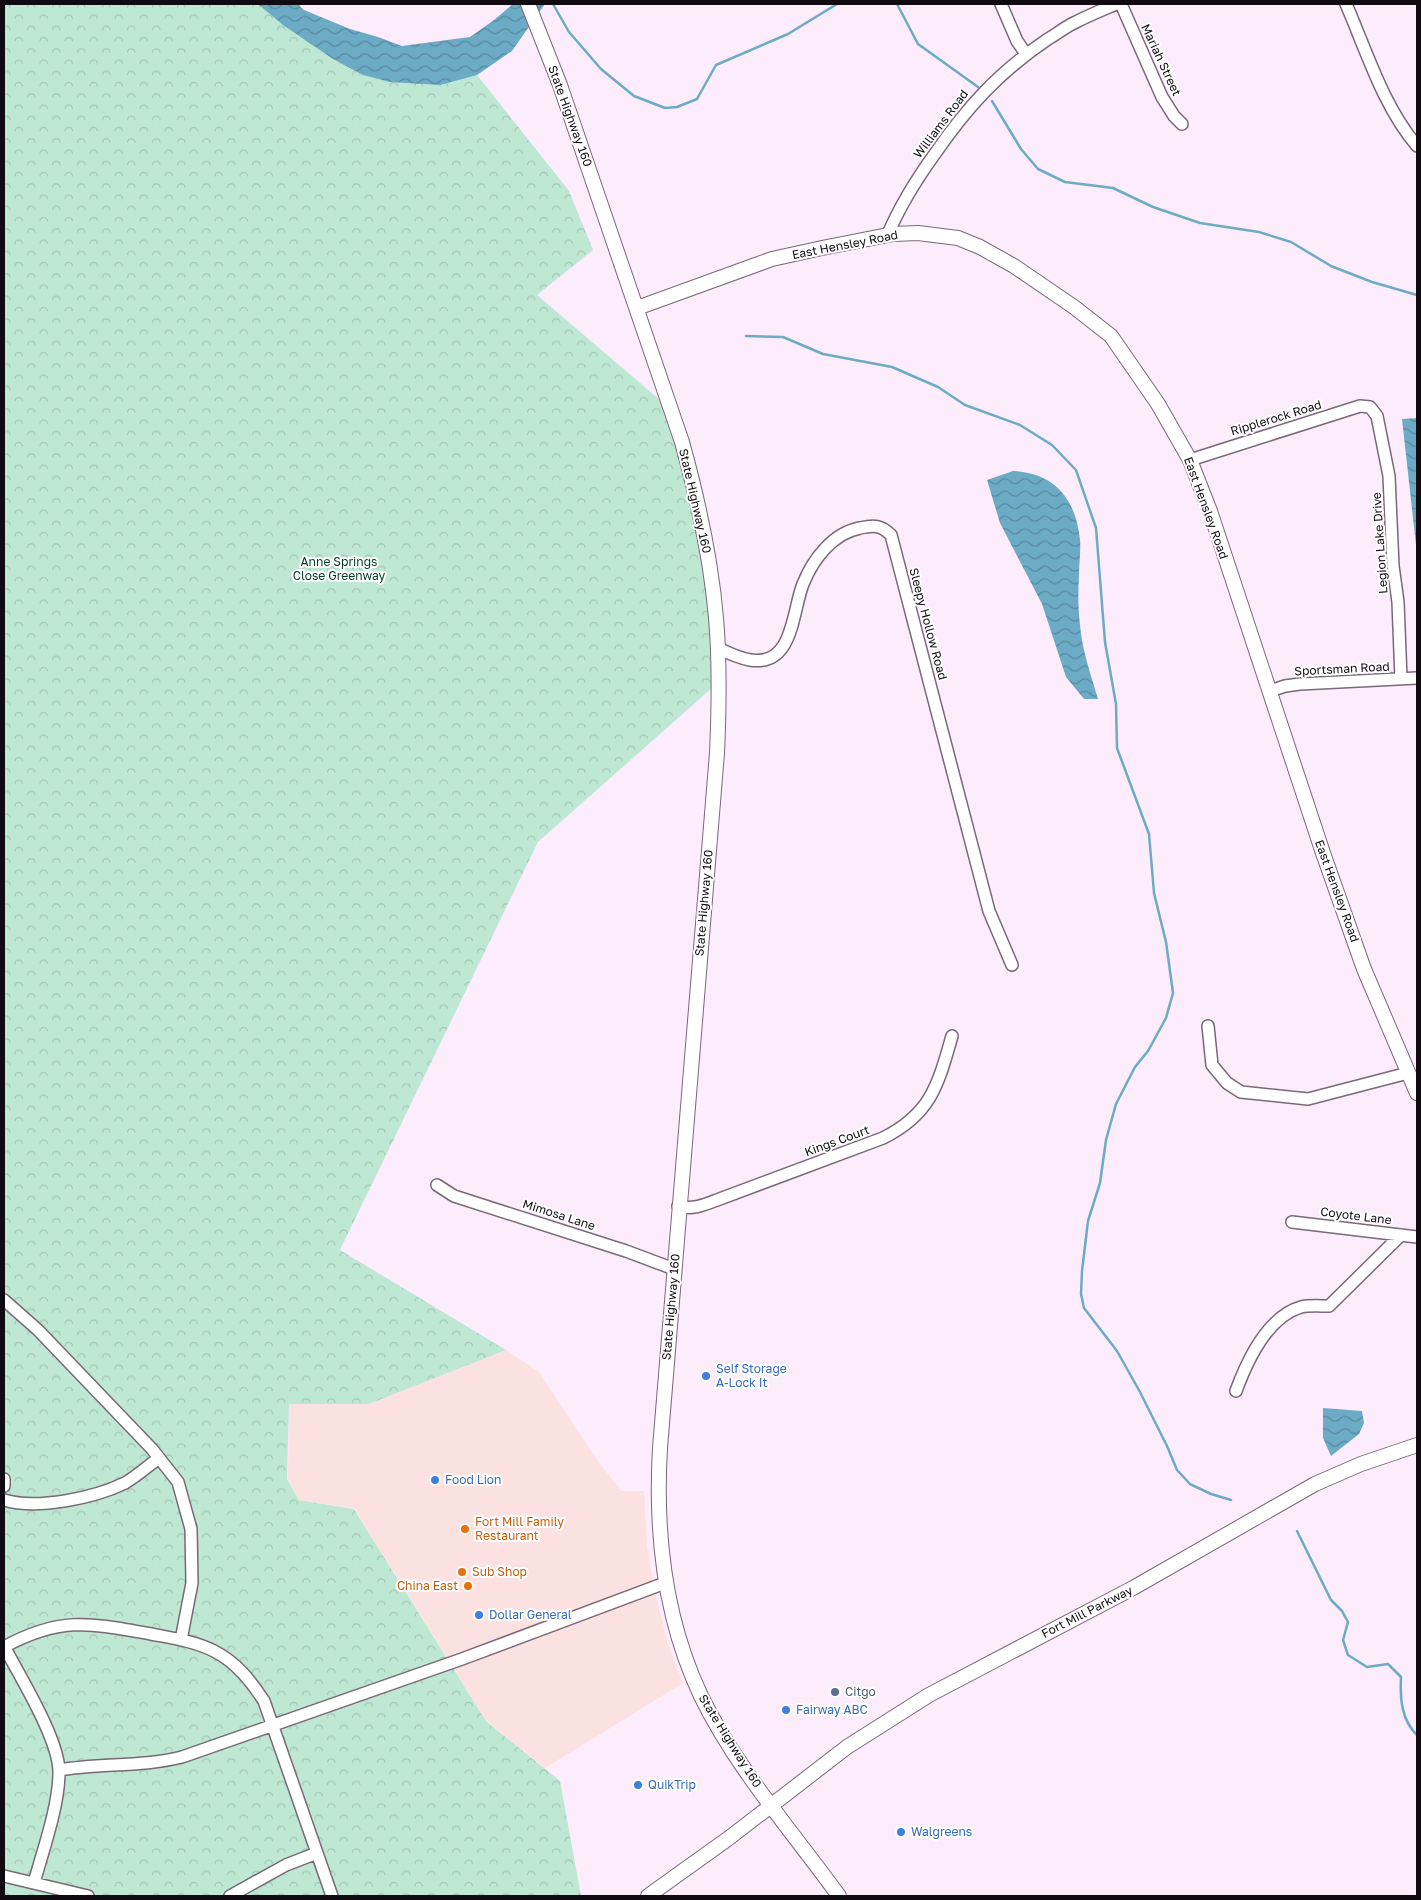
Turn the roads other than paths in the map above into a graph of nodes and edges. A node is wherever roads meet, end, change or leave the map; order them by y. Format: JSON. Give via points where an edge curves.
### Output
{"nodes":[{"id":1,"x":528,"y":4,"type":"edge"},
{"id":2,"x":1001,"y":4,"type":"edge"},
{"id":3,"x":1116,"y":4,"type":"edge"},
{"id":4,"x":1121,"y":4,"type":"edge"},
{"id":5,"x":1346,"y":4,"type":"edge"},
{"id":6,"x":1026,"y":54,"type":"junction"},
{"id":7,"x":1182,"y":124,"type":"dead end"},
{"id":8,"x":1417,"y":146,"type":"edge"},
{"id":9,"x":888,"y":234,"type":"junction"},
{"id":10,"x":637,"y":308,"type":"junction"},
{"id":11,"x":1370,"y":407,"type":"joint"},
{"id":12,"x":1190,"y":460,"type":"junction"},
{"id":13,"x":718,"y":648,"type":"junction"},
{"id":14,"x":1417,"y":678,"type":"edge"},
{"id":15,"x":1401,"y":679,"type":"junction"},
{"id":16,"x":1270,"y":691,"type":"junction"},
{"id":17,"x":1012,"y":965,"type":"dead end"},
{"id":18,"x":1208,"y":1026,"type":"dead end"},
{"id":19,"x":952,"y":1036,"type":"dead end"},
{"id":20,"x":1408,"y":1073,"type":"junction"},
{"id":21,"x":1417,"y":1093,"type":"edge"},
{"id":22,"x":437,"y":1185,"type":"dead end"},
{"id":23,"x":678,"y":1206,"type":"junction"},
{"id":24,"x":1292,"y":1222,"type":"dead end"},
{"id":25,"x":1401,"y":1235,"type":"junction"},
{"id":26,"x":1417,"y":1237,"type":"edge"},
{"id":27,"x":674,"y":1269,"type":"junction"},
{"id":28,"x":4,"y":1300,"type":"edge"},
{"id":29,"x":1236,"y":1391,"type":"dead end"},
{"id":30,"x":1417,"y":1445,"type":"edge"},
{"id":31,"x":159,"y":1458,"type":"junction"},
{"id":32,"x":4,"y":1479,"type":"edge"},
{"id":33,"x":4,"y":1486,"type":"edge"},
{"id":34,"x":4,"y":1500,"type":"edge"},
{"id":35,"x":665,"y":1582,"type":"junction"},
{"id":36,"x":181,"y":1640,"type":"junction"},
{"id":37,"x":4,"y":1646,"type":"edge"},
{"id":38,"x":272,"y":1725,"type":"junction"},
{"id":39,"x":59,"y":1770,"type":"junction"},
{"id":40,"x":771,"y":1805,"type":"junction"},
{"id":41,"x":317,"y":1853,"type":"junction"},
{"id":42,"x":4,"y":1876,"type":"edge"},
{"id":43,"x":34,"y":1883,"type":"junction"},
{"id":44,"x":88,"y":1896,"type":"edge"},
{"id":45,"x":230,"y":1896,"type":"edge"},
{"id":46,"x":332,"y":1896,"type":"edge"},
{"id":47,"x":648,"y":1896,"type":"edge"},
{"id":48,"x":839,"y":1896,"type":"edge"}],
"edges":[{"from":1,"to":10,"type":"main road","name":"State Highway 160","via":[[560,84]]},
{"from":2,"to":6,"type":"street"},
{"from":3,"to":6,"type":"street","name":"Williams Road","via":[[1072,24]]},
{"from":4,"to":7,"type":"street","name":"Mariah Street","via":[[1162,97]]},
{"from":5,"to":8,"type":"street","via":[[1394,115]]},
{"from":6,"to":9,"type":"street","name":"Williams Road","via":[[999,76],[961,118],[912,188]]},
{"from":9,"to":10,"type":"main road","name":"East Hensley Road","via":[[772,259]]},
{"from":9,"to":12,"type":"main road","name":"East Hensley Road","via":[[918,233],[958,238],[980,247],[1014,266],[1105,330],[1119,345],[1158,404]]},
{"from":10,"to":13,"type":"main road","name":"State Highway 160","via":[[696,490],[713,584]]},
{"from":11,"to":12,"type":"street","name":"Ripplerock Road","via":[[1360,406]]},
{"from":11,"to":15,"type":"street","name":"Legion Lake Drive","via":[[1377,416],[1388,476]]},
{"from":12,"to":16,"type":"main road","name":"East Hensley Road"},
{"from":13,"to":17,"type":"street","name":"Sleepy Hollow Road","via":[[749,660],[771,658],[786,643],[792,630],[808,574],[833,540],[858,528],[877,525],[885,528],[891,535],[989,911]]},
{"from":13,"to":23,"type":"main road","name":"State Highway 160","via":[[717,753]]},
{"from":14,"to":15,"type":"street","name":"Sportsman Road"},
{"from":15,"to":16,"type":"street","name":"Sportsman Road","via":[[1300,684]]},
{"from":16,"to":20,"type":"main road","name":"East Hensley Road","via":[[1361,960]]},
{"from":18,"to":20,"type":"street","via":[[1212,1065],[1227,1083],[1241,1092],[1308,1099]]},
{"from":19,"to":23,"type":"street","name":"Kings Court","via":[[928,1102],[903,1128],[717,1200],[696,1207]]},
{"from":20,"to":21,"type":"main road","name":"East Hensley Road"},
{"from":22,"to":27,"type":"street","name":"Mimosa Lane","via":[[455,1196],[626,1250]]},
{"from":23,"to":27,"type":"main road","name":"State Highway 160"},
{"from":24,"to":25,"type":"street","name":"Coyote Lane"},
{"from":25,"to":26,"type":"street","name":"Coyote Lane"},
{"from":25,"to":29,"type":"street","via":[[1328,1306],[1303,1307],[1278,1320],[1254,1354]]},
{"from":27,"to":35,"type":"main road","name":"State Highway 160","via":[[658,1477]]},
{"from":28,"to":31,"type":"street","via":[[38,1330]]},
{"from":30,"to":40,"type":"main road","name":"Fort Mill Parkway","via":[[1315,1484],[1133,1588],[929,1695],[847,1747]]},
{"from":31,"to":34,"type":"street","via":[[124,1483],[92,1494],[39,1505]]},
{"from":31,"to":36,"type":"street","via":[[178,1482],[191,1529],[192,1583]]},
{"from":32,"to":33,"type":"street"},
{"from":35,"to":38,"type":"street","via":[[462,1659]]},
{"from":35,"to":40,"type":"main road","name":"State Highway 160","via":[[680,1640],[701,1696]]},
{"from":36,"to":37,"type":"street","via":[[92,1624],[70,1624],[43,1630]]},
{"from":36,"to":38,"type":"street","via":[[215,1651],[237,1667],[259,1693]]},
{"from":37,"to":39,"type":"street","via":[[50,1734]]},
{"from":38,"to":39,"type":"street","via":[[165,1761]]},
{"from":38,"to":41,"type":"street"},
{"from":39,"to":43,"type":"street","via":[[55,1804]]},
{"from":40,"to":47,"type":"main road","name":"Fort Mill Parkway"},
{"from":40,"to":48,"type":"main road","name":"State Highway 160"},
{"from":41,"to":45,"type":"street","via":[[286,1864]]},
{"from":41,"to":46,"type":"street"},
{"from":42,"to":43,"type":"street"},
{"from":43,"to":44,"type":"street"}]}
